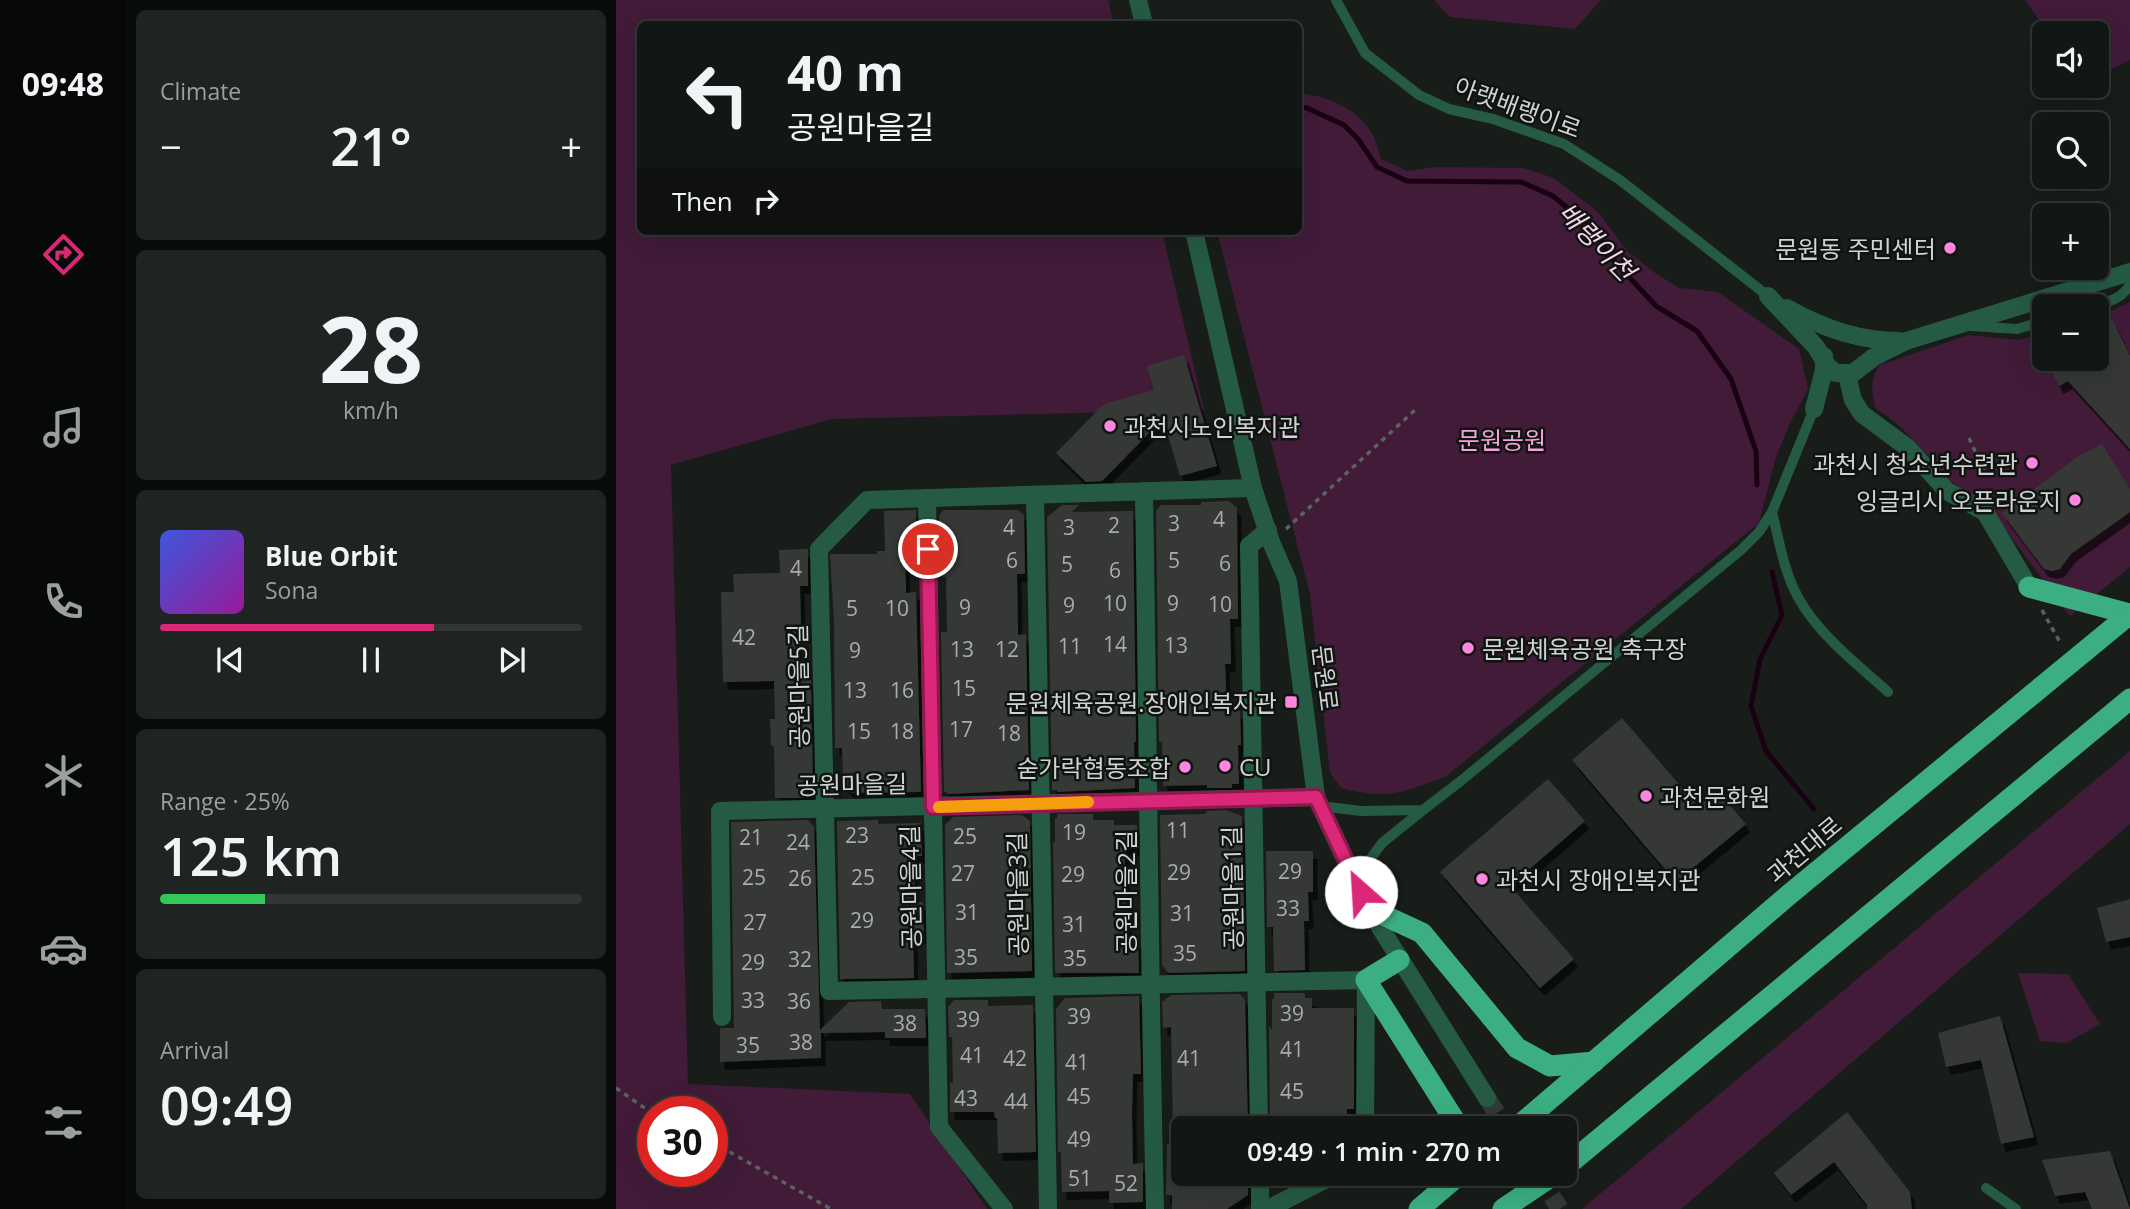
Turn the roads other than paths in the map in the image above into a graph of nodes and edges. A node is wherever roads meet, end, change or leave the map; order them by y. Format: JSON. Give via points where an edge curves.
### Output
{"nodes":[{"id":1,"x":1138,"y":0,"type":"edge"},
{"id":2,"x":1336,"y":0,"type":"edge"},
{"id":3,"x":1143,"y":21,"type":"edge"},
{"id":4,"x":1195,"y":235,"type":"edge"},
{"id":5,"x":2130,"y":272,"type":"edge"},
{"id":6,"x":2130,"y":284,"type":"edge"},
{"id":7,"x":1768,"y":296,"type":"junction"},
{"id":8,"x":2109,"y":301,"type":"edge"},
{"id":9,"x":1961,"y":325,"type":"junction"},
{"id":10,"x":2032,"y":325,"type":"edge"},
{"id":11,"x":1847,"y":334,"type":"junction"},
{"id":12,"x":1906,"y":341,"type":"junction"},
{"id":13,"x":1824,"y":358,"type":"junction"},
{"id":14,"x":1850,"y":371,"type":"junction"},
{"id":15,"x":1814,"y":409,"type":"junction"},
{"id":16,"x":1252,"y":488,"type":"junction"},
{"id":17,"x":1144,"y":491,"type":"junction"},
{"id":18,"x":1035,"y":495,"type":"junction"},
{"id":19,"x":927,"y":498,"type":"junction"},
{"id":20,"x":1773,"y":512,"type":"junction"},
{"id":21,"x":1270,"y":536,"type":"junction"},
{"id":22,"x":2029,"y":587,"type":"joint"},
{"id":23,"x":2130,"y":614,"type":"edge"},
{"id":24,"x":1888,"y":692,"type":"dead end"},
{"id":25,"x":2130,"y":698,"type":"edge"},
{"id":26,"x":1254,"y":799,"type":"junction"},
{"id":27,"x":1149,"y":802,"type":"junction"},
{"id":28,"x":1318,"y":802,"type":"junction"},
{"id":29,"x":1040,"y":803,"type":"junction"},
{"id":30,"x":933,"y":807,"type":"junction"},
{"id":31,"x":826,"y":808,"type":"junction"},
{"id":32,"x":1423,"y":810,"type":"junction"},
{"id":33,"x":1365,"y":900,"type":"junction"},
{"id":34,"x":1399,"y":960,"type":"junction"},
{"id":35,"x":1366,"y":980,"type":"junction"},
{"id":36,"x":1149,"y":984,"type":"junction"},
{"id":37,"x":1258,"y":984,"type":"junction"},
{"id":38,"x":937,"y":987,"type":"junction"},
{"id":39,"x":1042,"y":988,"type":"junction"},
{"id":40,"x":722,"y":1017,"type":"dead end"},
{"id":41,"x":1594,"y":1062,"type":"junction"},
{"id":42,"x":1487,"y":1098,"type":"tunnel mouth"},
{"id":43,"x":1259,"y":1116,"type":"edge"},
{"id":44,"x":1365,"y":1116,"type":"edge"},
{"id":45,"x":1452,"y":1116,"type":"edge"},
{"id":46,"x":1530,"y":1116,"type":"edge"},
{"id":47,"x":1577,"y":1157,"type":"edge"},
{"id":48,"x":1260,"y":1186,"type":"edge"},
{"id":49,"x":1313,"y":1186,"type":"edge"},
{"id":50,"x":1441,"y":1186,"type":"edge"},
{"id":51,"x":1537,"y":1186,"type":"edge"},
{"id":52,"x":1986,"y":1188,"type":"dead end"},
{"id":53,"x":1004,"y":1209,"type":"edge"},
{"id":54,"x":1048,"y":1209,"type":"edge"},
{"id":55,"x":1155,"y":1209,"type":"edge"},
{"id":56,"x":1260,"y":1209,"type":"edge"},
{"id":57,"x":1268,"y":1209,"type":"edge"},
{"id":58,"x":1419,"y":1209,"type":"edge"},
{"id":59,"x":1503,"y":1209,"type":"edge"},
{"id":60,"x":2016,"y":1209,"type":"edge"}],
"edges":[{"from":1,"to":3,"type":"street"},
{"from":2,"to":7,"type":"lane","name":"아랫배랭이로","via":[[1365,52],[1419,95],[1449,109],[1564,144],[1620,180]]},
{"from":4,"to":16,"type":"street","name":"문원로"},
{"from":5,"to":9,"type":"street"},
{"from":6,"to":8,"type":"lane","via":[[2126,293]]},
{"from":7,"to":11,"type":"street","via":[[1811,321]]},
{"from":7,"to":13,"type":"street"},
{"from":9,"to":10,"type":"lane","via":[[2017,329]]},
{"from":9,"to":12,"type":"street"},
{"from":11,"to":12,"type":"street"},
{"from":11,"to":13,"type":"street","via":[[1828,340]]},
{"from":11,"to":14,"type":"street","via":[[1864,346],[1865,353]]},
{"from":12,"to":14,"type":"street"},
{"from":13,"to":14,"type":"street","via":[[1832,370]]},
{"from":13,"to":15,"type":"street"},
{"from":14,"to":15,"type":"street"},
{"from":14,"to":22,"type":"street","via":[[1853,400],[1863,414],[1908,448],[1947,491],[1985,512]]},
{"from":15,"to":20,"type":"lane"},
{"from":16,"to":17,"type":"street"},
{"from":16,"to":21,"type":"street","name":"문원로"},
{"from":17,"to":18,"type":"street"},
{"from":17,"to":27,"type":"street","name":"공원마을2길"},
{"from":18,"to":19,"type":"street"},
{"from":18,"to":29,"type":"street","name":"공원마을3길"},
{"from":19,"to":30,"type":"street","name":"공원마을4길"},
{"from":19,"to":31,"type":"street","name":"공원마을5길","via":[[867,500],[819,549]]},
{"from":20,"to":24,"type":"lane","via":[[1798,598],[1821,629]]},
{"from":20,"to":32,"type":"lane","via":[[1741,550]]},
{"from":21,"to":26,"type":"street","name":"공원마을1길","via":[[1249,546]]},
{"from":21,"to":28,"type":"street","name":"문원로","via":[[1288,581]]},
{"from":22,"to":23,"type":"highway"},
{"from":23,"to":41,"type":"highway","name":"과천대로"},
{"from":25,"to":47,"type":"highway"},
{"from":26,"to":27,"type":"street","name":"공원마을길"},
{"from":26,"to":28,"type":"street","name":"공원마을길"},
{"from":26,"to":37,"type":"street","name":"공원마을1길"},
{"from":27,"to":29,"type":"street","name":"공원마을길"},
{"from":27,"to":36,"type":"street","name":"공원마을2길"},
{"from":28,"to":32,"type":"lane","via":[[1361,811]]},
{"from":28,"to":33,"type":"street","name":"문원로"},
{"from":29,"to":30,"type":"street","name":"공원마을길"},
{"from":29,"to":39,"type":"street","name":"공원마을3길"},
{"from":30,"to":31,"type":"street","name":"공원마을길"},
{"from":30,"to":38,"type":"street","name":"공원마을4길"},
{"from":31,"to":38,"type":"street","name":"공원마을5길","via":[[830,991]]},
{"from":31,"to":40,"type":"street","name":"공원마을길","via":[[720,811]]},
{"from":32,"to":33,"type":"lane","via":[[1382,843],[1366,865]]},
{"from":33,"to":34,"type":"street","name":"문원로"},
{"from":33,"to":41,"type":"highway","via":[[1422,933],[1517,1048],[1550,1066]]},
{"from":34,"to":35,"type":"highway"},
{"from":34,"to":42,"type":"street","name":"문원로"},
{"from":35,"to":37,"type":"street"},
{"from":35,"to":44,"type":"street"},
{"from":35,"to":45,"type":"highway"},
{"from":36,"to":37,"type":"street"},
{"from":36,"to":39,"type":"street"},
{"from":36,"to":55,"type":"street","name":"공원마을2길"},
{"from":37,"to":43,"type":"street","name":"공원마을1길"},
{"from":38,"to":39,"type":"street"},
{"from":38,"to":53,"type":"street","name":"공원마을4길","via":[[939,1127]]},
{"from":39,"to":54,"type":"street","name":"공원마을3길"},
{"from":41,"to":46,"type":"highway","name":"과천대로"},
{"from":48,"to":56,"type":"street"},
{"from":49,"to":57,"type":"street"},
{"from":50,"to":58,"type":"highway"},
{"from":51,"to":59,"type":"highway"},
{"from":52,"to":60,"type":"lane"}]}
